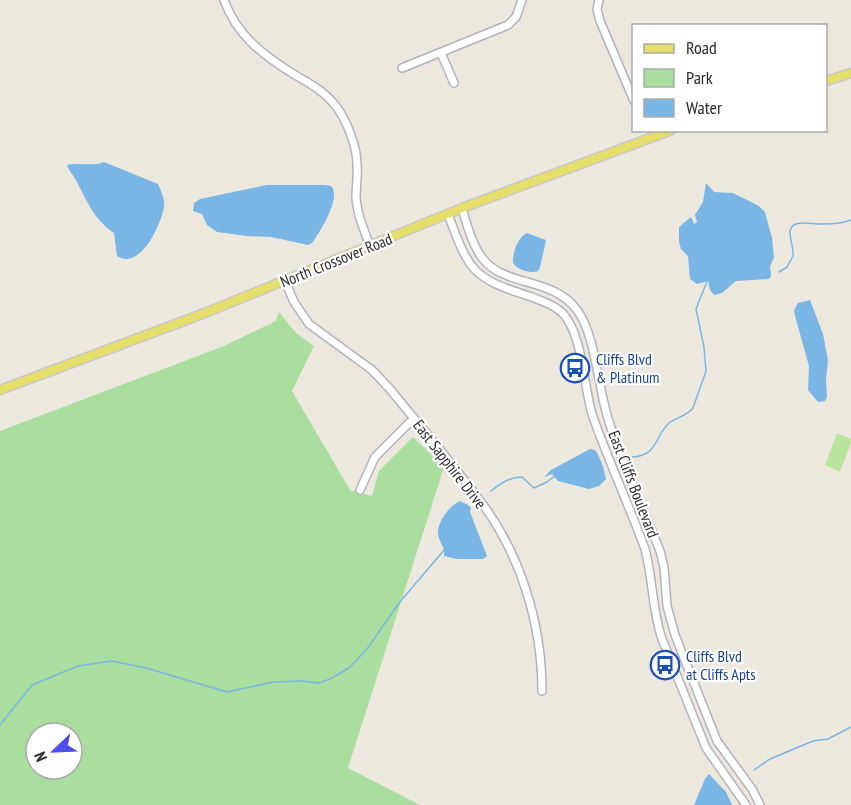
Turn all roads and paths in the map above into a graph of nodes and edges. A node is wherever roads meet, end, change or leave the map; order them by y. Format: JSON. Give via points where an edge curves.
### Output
{"nodes":[{"id":1,"x":224,"y":0,"type":"edge"},
{"id":2,"x":522,"y":0,"type":"edge"},
{"id":3,"x":598,"y":0,"type":"edge"},
{"id":4,"x":441,"y":53,"type":"junction"},
{"id":5,"x":402,"y":68,"type":"dead end"},
{"id":6,"x":851,"y":73,"type":"edge"},
{"id":7,"x":827,"y":80,"type":"edge"},
{"id":8,"x":454,"y":83,"type":"dead end"},
{"id":9,"x":632,"y":99,"type":"edge"},
{"id":10,"x":648,"y":135,"type":"edge"},
{"id":11,"x":462,"y":208,"type":"junction"},
{"id":12,"x":448,"y":214,"type":"junction"},
{"id":13,"x":370,"y":246,"type":"junction"},
{"id":14,"x":285,"y":281,"type":"junction"},
{"id":15,"x":0,"y":390,"type":"edge"},
{"id":16,"x":414,"y":418,"type":"junction"},
{"id":17,"x":360,"y":490,"type":"dead end"},
{"id":18,"x":542,"y":691,"type":"dead end"},
{"id":19,"x":758,"y":804,"type":"edge"},
{"id":20,"x":746,"y":805,"type":"edge"}],
"edges":[{"from":1,"to":13,"type":"street","via":[[229,15],[253,45],[317,88],[338,109],[356,151],[356,198]]},
{"from":2,"to":4,"type":"street","via":[[516,17],[508,25]]},
{"from":3,"to":9,"type":"street","via":[[600,21]]},
{"from":4,"to":5,"type":"street"},
{"from":4,"to":8,"type":"street"},
{"from":6,"to":7,"type":"main road"},
{"from":10,"to":11,"type":"main road","name":"North Crossover Road"},
{"from":11,"to":12,"type":"main road","name":"North Crossover Road"},
{"from":11,"to":19,"type":"street","name":"East Cliffs Boulevard","via":[[471,238],[488,265],[547,287],[566,298],[584,320],[607,417],[660,552],[675,634],[717,741],[752,789]]},
{"from":12,"to":13,"type":"main road","name":"North Crossover Road"},
{"from":12,"to":20,"type":"street","name":"East Cliffs Boulevard","via":[[471,267],[492,284],[557,309],[572,329],[593,415],[645,549],[662,639],[706,748]]},
{"from":13,"to":14,"type":"main road","name":"North Crossover Road"},
{"from":14,"to":15,"type":"main road","name":"North Crossover Road"},
{"from":14,"to":16,"type":"street","name":"East Sapphire Drive","via":[[309,324],[372,370]]},
{"from":16,"to":17,"type":"street","via":[[375,457]]},
{"from":16,"to":18,"type":"street","name":"East Sapphire Drive","via":[[482,503],[513,556],[537,635]]}]}
